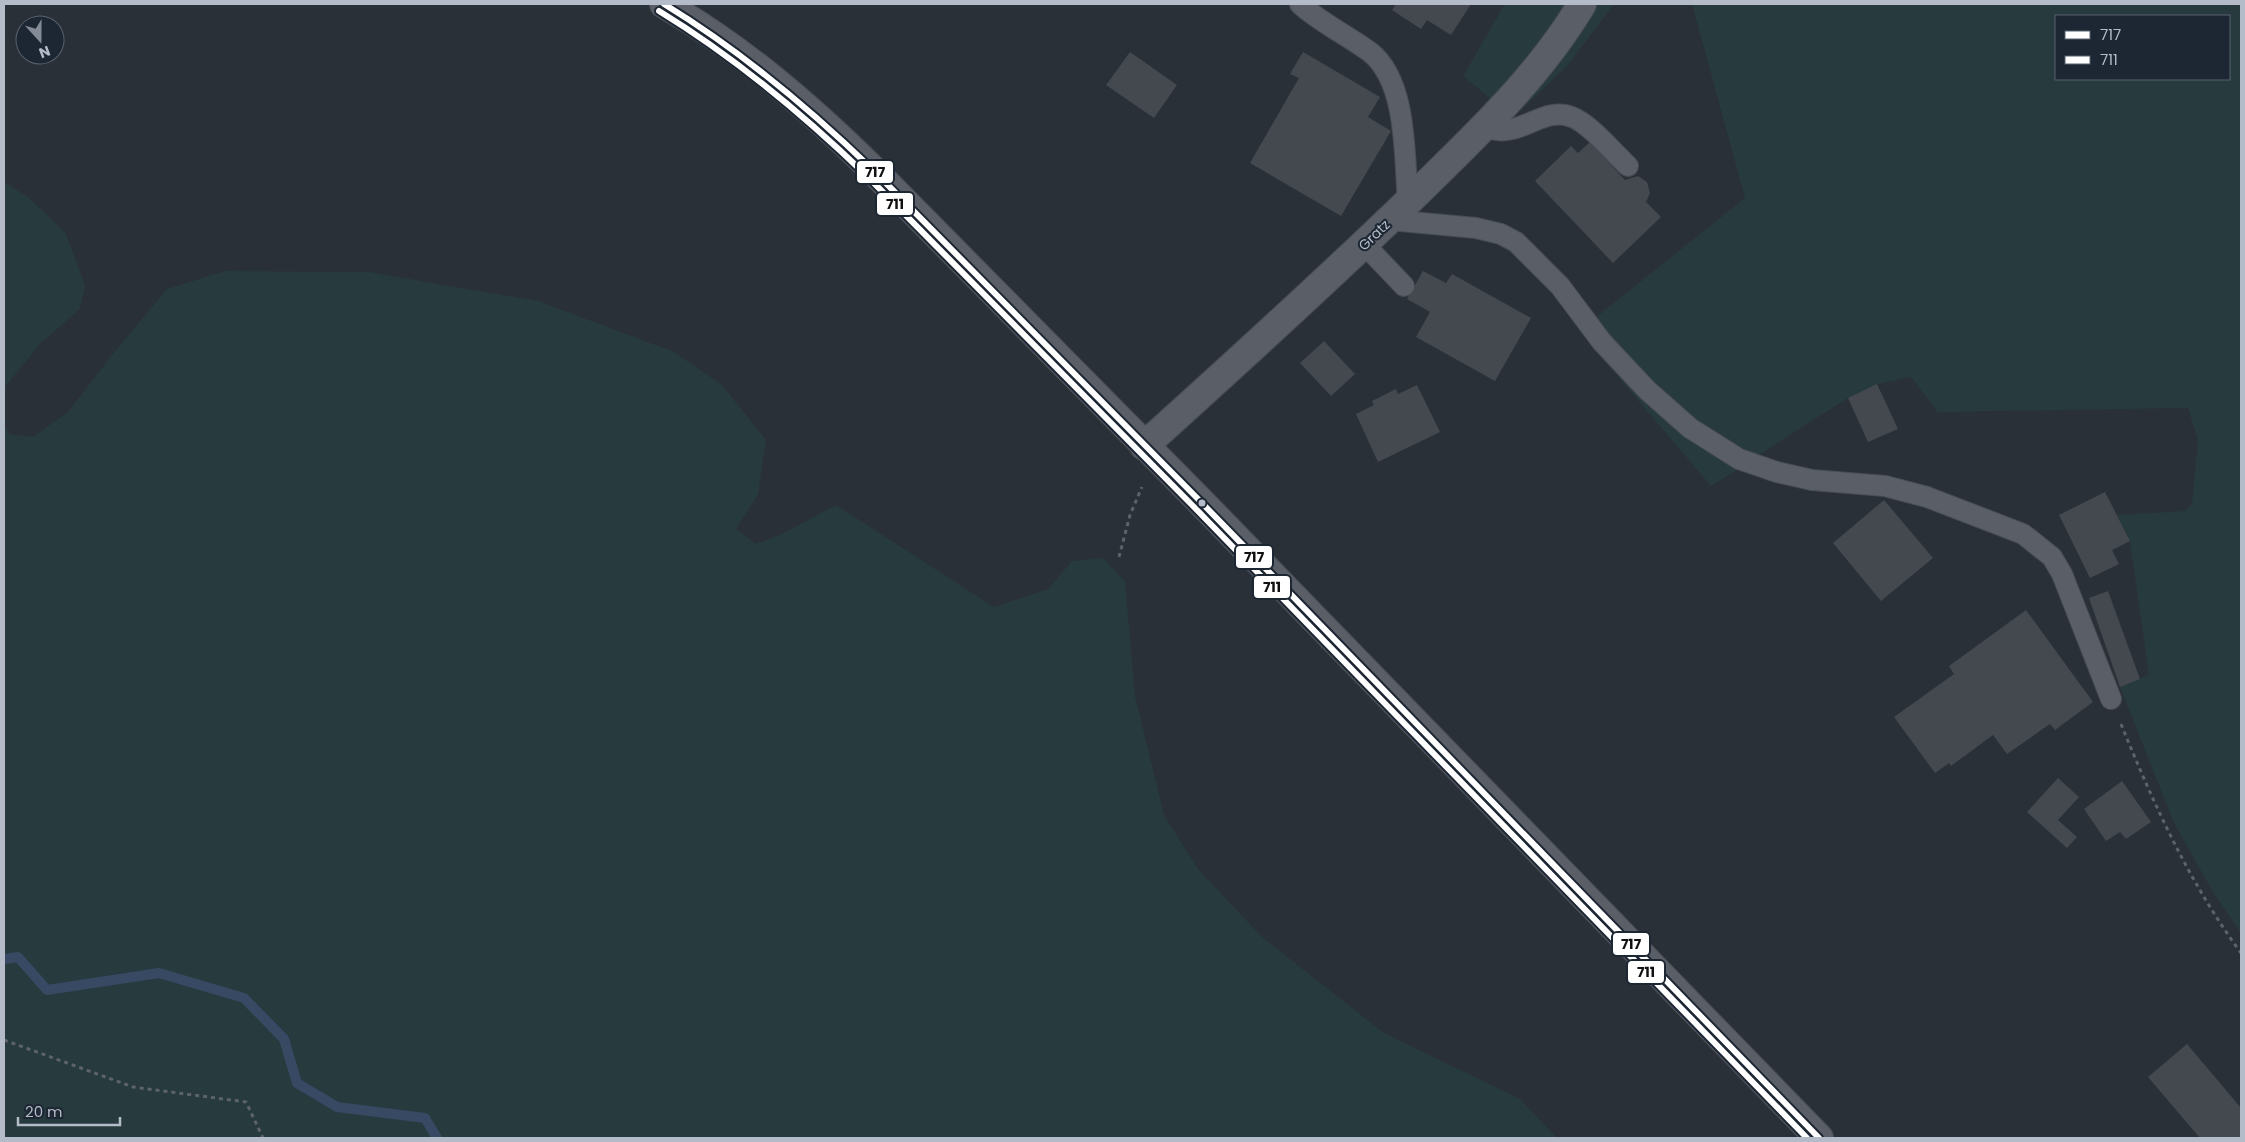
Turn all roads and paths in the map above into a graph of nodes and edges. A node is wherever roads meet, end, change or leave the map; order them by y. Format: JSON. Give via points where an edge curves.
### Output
{"nodes":[{"id":1,"x":664,"y":4,"type":"edge"},
{"id":2,"x":1300,"y":4,"type":"edge"},
{"id":3,"x":1582,"y":4,"type":"edge"},
{"id":4,"x":1486,"y":126,"type":"junction"},
{"id":5,"x":1628,"y":166,"type":"dead end"},
{"id":6,"x":1399,"y":211,"type":"junction"},
{"id":7,"x":1364,"y":244,"type":"junction"},
{"id":8,"x":1404,"y":286,"type":"dead end"},
{"id":9,"x":1151,"y":454,"type":"junction"},
{"id":10,"x":1119,"y":557,"type":"dead end"},
{"id":11,"x":2111,"y":699,"type":"joint"},
{"id":12,"x":2241,"y":953,"type":"edge"},
{"id":13,"x":4,"y":1040,"type":"edge"},
{"id":14,"x":263,"y":1138,"type":"edge"},
{"id":15,"x":1819,"y":1138,"type":"edge"}],
"edges":[{"from":1,"to":9,"type":"street","via":[[767,74],[830,127]]},
{"from":2,"to":6,"type":"lane","via":[[1371,54],[1390,79],[1398,98]]},
{"from":3,"to":4,"type":"street","name":"Gratz","via":[[1550,52]]},
{"from":4,"to":5,"type":"lane","via":[[1497,130],[1511,128],[1563,113],[1584,124]]},
{"from":4,"to":6,"type":"street","name":"Gratz"},
{"from":6,"to":7,"type":"street","name":"Gratz"},
{"from":6,"to":11,"type":"lane","via":[[1501,234],[1516,242],[1560,286],[1602,342],[1647,390],[1690,428],[1739,459],[1812,480],[1864,483],[1904,490],[2023,534],[2052,557],[2062,574]]},
{"from":7,"to":8,"type":"lane"},
{"from":7,"to":9,"type":"street","name":"Gratz"},
{"from":9,"to":10,"type":"path"},
{"from":9,"to":15,"type":"street"},
{"from":11,"to":12,"type":"path","via":[[2151,797],[2193,880]]},
{"from":13,"to":14,"type":"path","via":[[133,1087],[246,1102]]}]}
